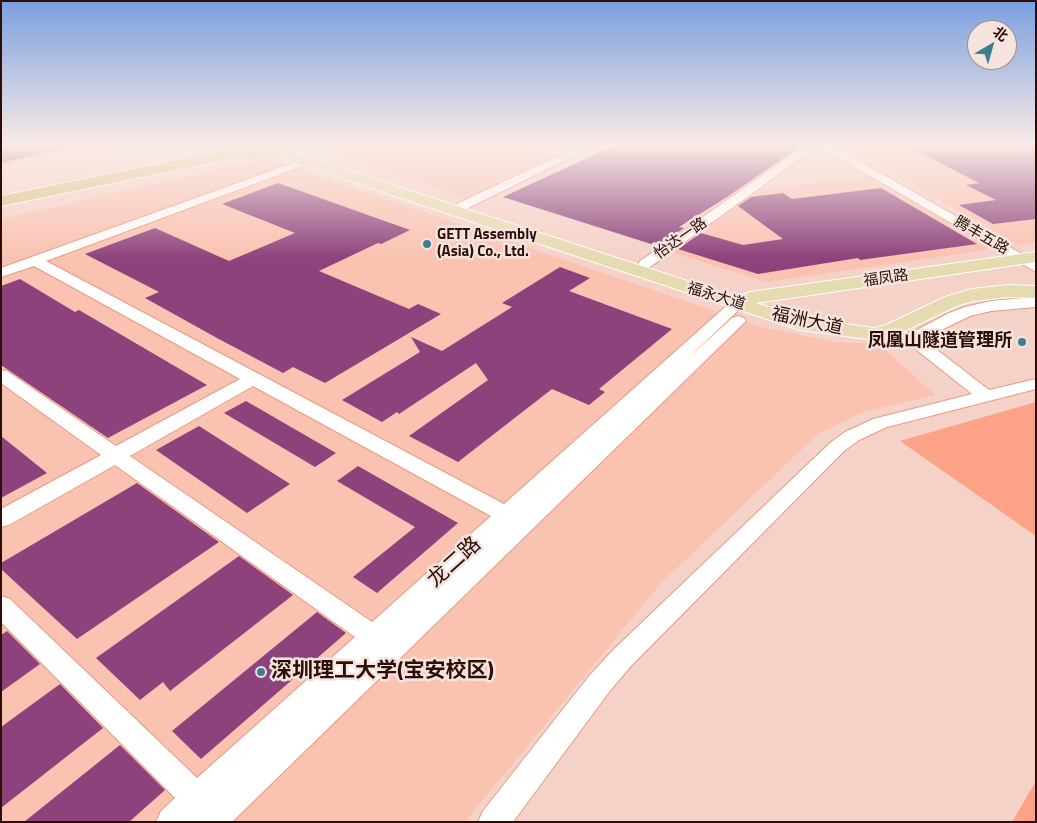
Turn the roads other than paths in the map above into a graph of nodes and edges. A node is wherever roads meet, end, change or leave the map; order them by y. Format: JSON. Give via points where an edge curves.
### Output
{"nodes":[{"id":1,"x":48,"y":182,"type":"edge"},
{"id":2,"x":83,"y":182,"type":"edge"},
{"id":3,"x":249,"y":182,"type":"edge"},
{"id":4,"x":372,"y":182,"type":"edge"},
{"id":5,"x":383,"y":182,"type":"edge"},
{"id":6,"x":512,"y":182,"type":"edge"},
{"id":7,"x":760,"y":182,"type":"edge"},
{"id":8,"x":890,"y":182,"type":"edge"},
{"id":9,"x":1,"y":191,"type":"edge"},
{"id":10,"x":1,"y":201,"type":"edge"},
{"id":11,"x":458,"y":208,"type":"junction"},
{"id":12,"x":35,"y":261,"type":"junction"},
{"id":13,"x":1032,"y":263,"type":"edge"},
{"id":14,"x":645,"y":264,"type":"junction"},
{"id":15,"x":1,"y":273,"type":"edge"},
{"id":16,"x":686,"y":277,"type":"junction"},
{"id":17,"x":817,"y":289,"type":"junction"},
{"id":18,"x":1036,"y":292,"type":"edge"},
{"id":19,"x":1036,"y":302,"type":"edge"},
{"id":20,"x":746,"y":304,"type":"junction"},
{"id":21,"x":904,"y":330,"type":"junction"},
{"id":22,"x":1,"y":375,"type":"edge"},
{"id":23,"x":253,"y":379,"type":"junction"},
{"id":24,"x":1036,"y":384,"type":"edge"},
{"id":25,"x":986,"y":397,"type":"junction"},
{"id":26,"x":115,"y":455,"type":"junction"},
{"id":27,"x":1,"y":519,"type":"edge"},
{"id":28,"x":515,"y":520,"type":"junction"},
{"id":29,"x":1,"y":606,"type":"edge"},
{"id":30,"x":383,"y":643,"type":"junction"},
{"id":31,"x":203,"y":810,"type":"edge"},
{"id":32,"x":172,"y":822,"type":"edge"},
{"id":33,"x":494,"y":822,"type":"edge"}],
"edges":[{"from":1,"to":9,"type":"highway"},
{"from":2,"to":10,"type":"highway"},
{"from":3,"to":12,"type":"street"},
{"from":4,"to":11,"type":"main road","name":"福永大道"},
{"from":5,"to":11,"type":"main road","name":"福永大道"},
{"from":6,"to":11,"type":"street"},
{"from":7,"to":14,"type":"street","name":"怡达一路"},
{"from":8,"to":13,"type":"street","name":"腾丰五路"},
{"from":11,"to":14,"type":"main road","name":"福永大道"},
{"from":11,"to":20,"type":"main road","name":"福永大道"},
{"from":12,"to":15,"type":"street"},
{"from":12,"to":23,"type":"street"},
{"from":13,"to":17,"type":"main road","name":"福凤路"},
{"from":13,"to":20,"type":"main road","name":"福凤路","via":[[779,307]]},
{"from":14,"to":16,"type":"main road","name":"福永大道"},
{"from":16,"to":17,"type":"main road","via":[[756,288]]},
{"from":16,"to":20,"type":"main road","name":"福永大道"},
{"from":17,"to":20,"type":"main road","name":"福凤路"},
{"from":18,"to":21,"type":"main road","name":"福洲大道","via":[[972,295],[952,301]]},
{"from":19,"to":21,"type":"street","via":[[991,306]]},
{"from":20,"to":21,"type":"main road","name":"福洲大道","via":[[789,321],[849,332],[874,334]]},
{"from":20,"to":28,"type":"street","name":"龙二路"},
{"from":21,"to":25,"type":"street"},
{"from":22,"to":26,"type":"street"},
{"from":23,"to":26,"type":"street"},
{"from":23,"to":28,"type":"street"},
{"from":24,"to":25,"type":"street"},
{"from":25,"to":33,"type":"street","via":[[880,423],[837,447],[622,658]]},
{"from":26,"to":27,"type":"street"},
{"from":26,"to":30,"type":"street"},
{"from":28,"to":30,"type":"street","name":"龙二路"},
{"from":29,"to":31,"type":"street"},
{"from":30,"to":31,"type":"street","name":"龙二路"},
{"from":31,"to":32,"type":"street","name":"龙二路"}]}
